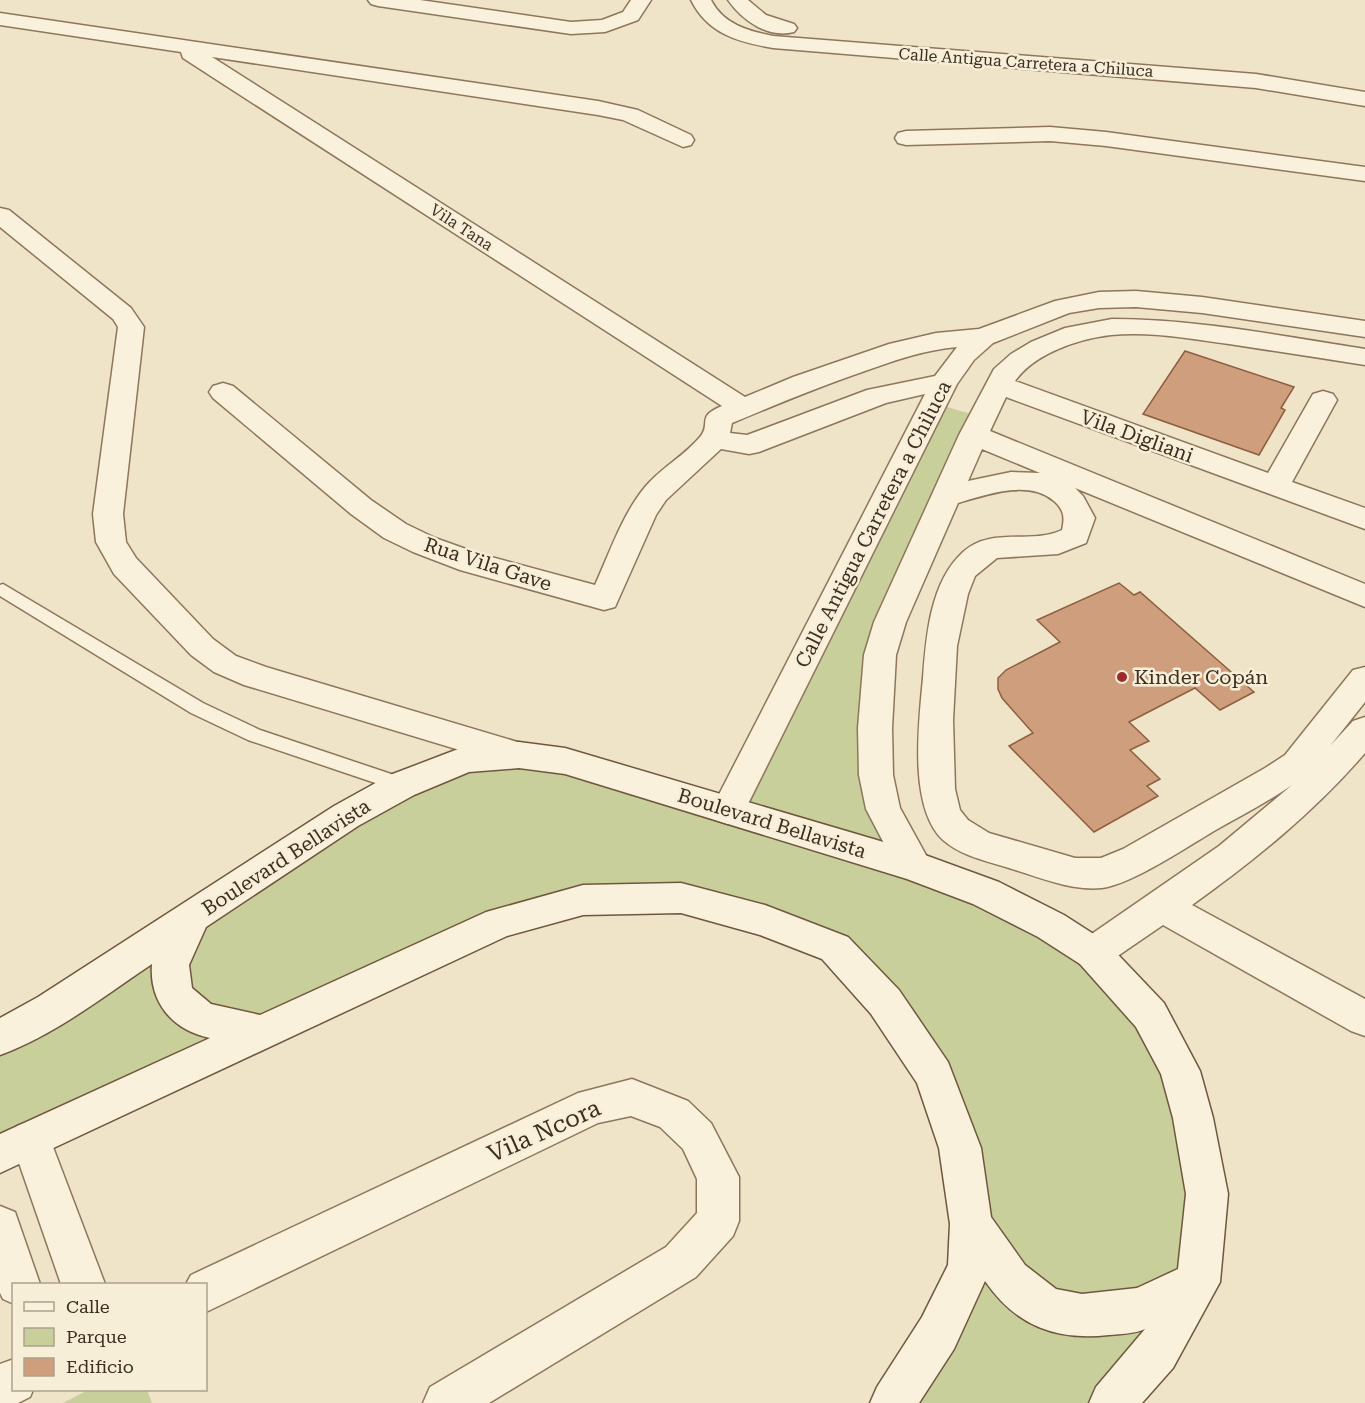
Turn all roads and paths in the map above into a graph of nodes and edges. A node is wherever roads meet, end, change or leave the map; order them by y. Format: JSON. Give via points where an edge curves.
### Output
{"nodes":[{"id":1,"x":378,"y":0,"type":"edge"},
{"id":2,"x":641,"y":0,"type":"edge"},
{"id":3,"x":701,"y":0,"type":"edge"},
{"id":4,"x":738,"y":0,"type":"edge"},
{"id":5,"x":0,"y":19,"type":"edge"},
{"id":6,"x":182,"y":47,"type":"junction"},
{"id":7,"x":1287,"y":66,"type":"dead end"},
{"id":8,"x":1320,"y":71,"type":"dead end"},
{"id":9,"x":1365,"y":79,"type":"edge"},
{"id":10,"x":1365,"y":99,"type":"edge"},
{"id":11,"x":906,"y":138,"type":"dead end"},
{"id":12,"x":683,"y":140,"type":"dead end"},
{"id":13,"x":1365,"y":174,"type":"edge"},
{"id":14,"x":0,"y":215,"type":"edge"},
{"id":15,"x":1365,"y":329,"type":"edge"},
{"id":16,"x":984,"y":337,"type":"junction"},
{"id":17,"x":1365,"y":357,"type":"edge"},
{"id":18,"x":999,"y":385,"type":"junction"},
{"id":19,"x":939,"y":391,"type":"junction"},
{"id":20,"x":223,"y":392,"type":"dead end"},
{"id":21,"x":1323,"y":400,"type":"dead end"},
{"id":22,"x":742,"y":406,"type":"junction"},
{"id":23,"x":978,"y":425,"type":"junction"},
{"id":24,"x":715,"y":439,"type":"junction"},
{"id":25,"x":1275,"y":486,"type":"junction"},
{"id":26,"x":946,"y":498,"type":"junction"},
{"id":27,"x":1365,"y":519,"type":"edge"},
{"id":28,"x":3,"y":590,"type":"dead end"},
{"id":29,"x":1365,"y":596,"type":"edge"},
{"id":30,"x":1365,"y":679,"type":"edge"},
{"id":31,"x":1365,"y":730,"type":"edge"},
{"id":32,"x":519,"y":755,"type":"junction"},
{"id":33,"x":402,"y":785,"type":"junction"},
{"id":34,"x":728,"y":810,"type":"junction"},
{"id":35,"x":914,"y":866,"type":"junction"},
{"id":36,"x":1162,"y":907,"type":"junction"},
{"id":37,"x":192,"y":918,"type":"junction"},
{"id":38,"x":1094,"y":952,"type":"junction"},
{"id":39,"x":1365,"y":1019,"type":"edge"},
{"id":40,"x":260,"y":1032,"type":"junction"},
{"id":41,"x":0,"y":1038,"type":"edge"},
{"id":42,"x":16,"y":1147,"type":"edge"},
{"id":43,"x":971,"y":1224,"type":"junction"},
{"id":44,"x":0,"y":1227,"type":"edge"},
{"id":45,"x":1198,"y":1282,"type":"junction"},
{"id":46,"x":18,"y":1283,"type":"edge"},
{"id":47,"x":83,"y":1283,"type":"edge"},
{"id":48,"x":207,"y":1290,"type":"edge"},
{"id":49,"x":446,"y":1403,"type":"edge"},
{"id":50,"x":893,"y":1403,"type":"edge"},
{"id":51,"x":1112,"y":1403,"type":"edge"}],
"edges":[{"from":1,"to":2,"type":"street","via":[[571,28],[605,26],[631,16]]},
{"from":3,"to":10,"type":"street","name":"Calle Antigua Carretera a Chiluca","via":[[704,9],[727,29],[773,42],[1256,81]]},
{"from":4,"to":7,"type":"street","name":"Calle Antigua Carretera a Chiluca","via":[[753,18],[794,29]]},
{"from":5,"to":6,"type":"street","name":"Vila Tana"},
{"from":6,"to":12,"type":"street","name":"Vila Tana","via":[[598,108],[630,115]]},
{"from":6,"to":22,"type":"street","name":"Vila Tana"},
{"from":8,"to":9,"type":"street"},
{"from":11,"to":13,"type":"street","via":[[1027,134],[1106,139]]},
{"from":14,"to":32,"type":"street","via":[[122,314],[131,327],[108,514],[111,542],[125,566],[202,647],[225,664],[256,676]]},
{"from":15,"to":16,"type":"street","name":"Calle Antigua Carretera a Chiluca","via":[[1136,299],[1064,306]]},
{"from":16,"to":19,"type":"street","name":"Calle Antigua Carretera a Chiluca","via":[[965,354]]},
{"from":16,"to":22,"type":"street","name":"Rua Vila Gave","via":[[917,344]]},
{"from":17,"to":18,"type":"street","via":[[1193,331],[1112,327],[1074,334],[1040,348],[1020,360]]},
{"from":18,"to":23,"type":"street"},
{"from":18,"to":25,"type":"street","name":"Vila Digliani"},
{"from":19,"to":23,"type":"street"},
{"from":19,"to":24,"type":"street","via":[[914,387],[877,396],[749,445]]},
{"from":19,"to":34,"type":"street","name":"Calle Antigua Carretera a Chiluca"},
{"from":20,"to":24,"type":"street","name":"Rua Vila Gave","via":[[395,531],[471,562],[604,599],[642,513],[663,486]]},
{"from":21,"to":25,"type":"street"},
{"from":22,"to":24,"type":"street","name":"Rua Vila Gave","via":[[719,418]]},
{"from":23,"to":26,"type":"street"},
{"from":23,"to":29,"type":"street"},
{"from":25,"to":27,"type":"street","name":"Vila Digliani"},
{"from":26,"to":30,"type":"street","via":[[982,486],[1024,481],[1059,491],[1072,501],[1080,518],[1075,536],[1058,544],[988,549],[962,571],[952,594],[941,646],[936,720],[938,789],[944,815],[956,830],[978,844],[1075,873],[1103,873],[1136,859],[1297,764]]},
{"from":26,"to":35,"type":"street","via":[[890,622],[880,655],[876,775],[883,809]]},
{"from":28,"to":33,"type":"lane","via":[[216,717],[254,735]]},
{"from":31,"to":36,"type":"street","via":[[1309,791]]},
{"from":32,"to":33,"type":"street","name":"Boulevard Bellavista","via":[[466,759]]},
{"from":32,"to":34,"type":"street","name":"Boulevard Bellavista","via":[[565,761]]},
{"from":33,"to":37,"type":"street","name":"Boulevard Bellavista","via":[[346,816]]},
{"from":34,"to":35,"type":"street","name":"Boulevard Bellavista"},
{"from":35,"to":38,"type":"street","name":"Boulevard Bellavista","via":[[986,893]]},
{"from":36,"to":38,"type":"street"},
{"from":36,"to":39,"type":"street"},
{"from":37,"to":40,"type":"street","via":[[170,965],[174,996],[201,1019]]},
{"from":37,"to":41,"type":"street","name":"Boulevard Bellavista"},
{"from":38,"to":45,"type":"street","name":"Boulevard Bellavista","via":[[1150,1015],[1180,1071],[1207,1194]]},
{"from":40,"to":42,"type":"street"},
{"from":40,"to":43,"type":"street","via":[[499,923],[583,900],[681,898],[754,918],[835,948],[885,1002],[934,1076],[960,1148]]},
{"from":42,"to":47,"type":"street"},
{"from":43,"to":45,"type":"street","via":[[1010,1280],[1046,1309],[1083,1316],[1138,1310]]},
{"from":43,"to":50,"type":"street","via":[[969,1267],[938,1333]]},
{"from":44,"to":46,"type":"street"},
{"from":45,"to":51,"type":"street","name":"Boulevard Bellavista","via":[[1157,1352]]},
{"from":48,"to":49,"type":"street","name":"Vila Ncora","via":[[592,1106],[632,1097],[674,1114],[697,1136],[718,1177],[718,1221],[681,1262]]}]}
